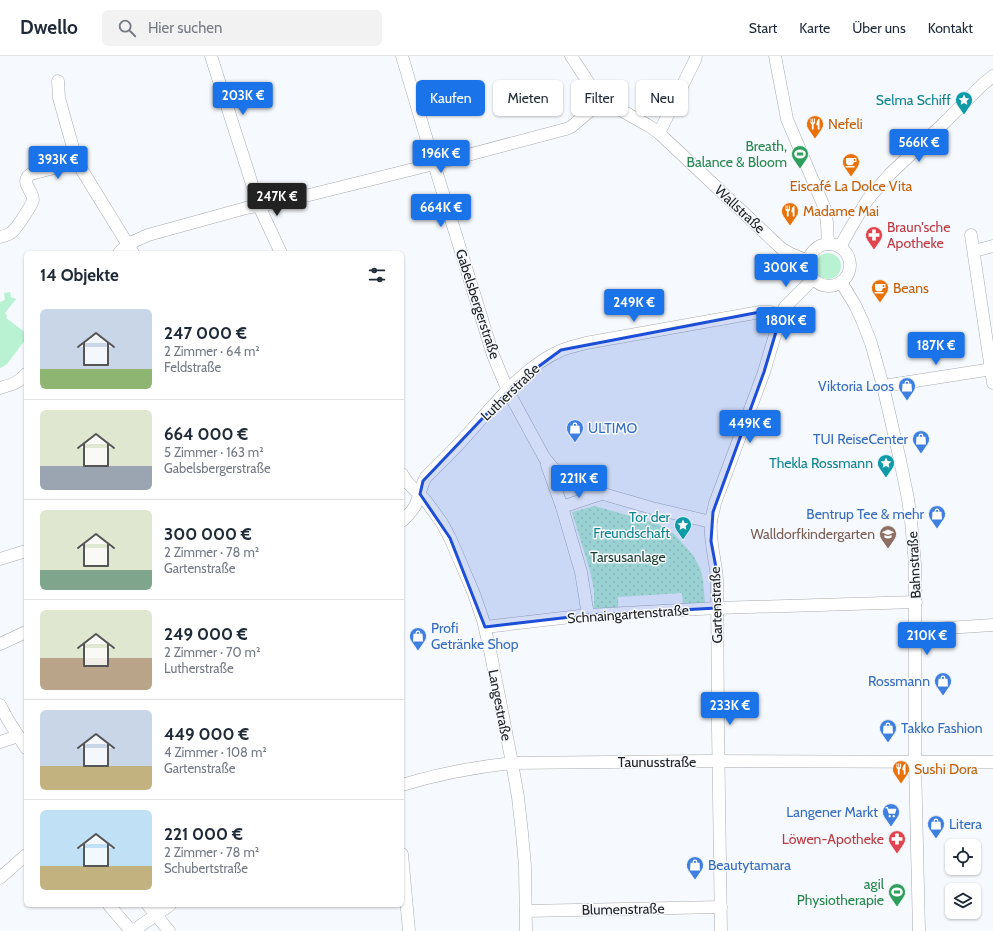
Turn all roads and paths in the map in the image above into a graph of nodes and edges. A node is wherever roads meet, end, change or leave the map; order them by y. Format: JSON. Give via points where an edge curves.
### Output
{"nodes":[{"id":1,"x":211,"y":56,"type":"edge"},
{"id":2,"x":402,"y":56,"type":"edge"},
{"id":3,"x":571,"y":56,"type":"edge"},
{"id":4,"x":696,"y":56,"type":"edge"},
{"id":5,"x":775,"y":56,"type":"edge"},
{"id":6,"x":993,"y":76,"type":"edge"},
{"id":7,"x":587,"y":80,"type":"edge"},
{"id":8,"x":58,"y":81,"type":"dead end"},
{"id":9,"x":628,"y":114,"type":"edge"},
{"id":10,"x":584,"y":116,"type":"edge"},
{"id":11,"x":659,"y":133,"type":"junction"},
{"id":12,"x":78,"y":162,"type":"junction"},
{"id":13,"x":434,"y":164,"type":"junction"},
{"id":14,"x":259,"y":206,"type":"junction"},
{"id":15,"x":971,"y":235,"type":"dead end"},
{"id":16,"x":0,"y":237,"type":"edge"},
{"id":17,"x":828,"y":244,"type":"junction"},
{"id":18,"x":993,"y":246,"type":"edge"},
{"id":19,"x":840,"y":247,"type":"junction"},
{"id":20,"x":130,"y":249,"type":"edge"},
{"id":21,"x":280,"y":251,"type":"edge"},
{"id":22,"x":974,"y":251,"type":"junction"},
{"id":23,"x":808,"y":261,"type":"junction"},
{"id":24,"x":813,"y":279,"type":"junction"},
{"id":25,"x":841,"y":282,"type":"junction"},
{"id":26,"x":781,"y":315,"type":"junction"},
{"id":27,"x":992,"y":369,"type":"edge"},
{"id":28,"x":24,"y":377,"type":"edge"},
{"id":29,"x":993,"y":383,"type":"edge"},
{"id":30,"x":883,"y":386,"type":"junction"},
{"id":31,"x":0,"y":388,"type":"edge"},
{"id":32,"x":508,"y":391,"type":"junction"},
{"id":33,"x":544,"y":457,"type":"junction"},
{"id":34,"x":404,"y":479,"type":"edge"},
{"id":35,"x":420,"y":494,"type":"junction"},
{"id":36,"x":601,"y":494,"type":"junction"},
{"id":37,"x":562,"y":507,"type":"junction"},
{"id":38,"x":404,"y":519,"type":"edge"},
{"id":39,"x":711,"y":522,"type":"junction"},
{"id":40,"x":24,"y":552,"type":"edge"},
{"id":41,"x":0,"y":559,"type":"edge"},
{"id":42,"x":916,"y":602,"type":"junction"},
{"id":43,"x":717,"y":608,"type":"junction"},
{"id":44,"x":588,"y":615,"type":"junction"},
{"id":45,"x":993,"y":626,"type":"edge"},
{"id":46,"x":484,"y":627,"type":"junction"},
{"id":47,"x":915,"y":630,"type":"junction"},
{"id":48,"x":24,"y":633,"type":"edge"},
{"id":49,"x":0,"y":644,"type":"edge"},
{"id":50,"x":0,"y":705,"type":"edge"},
{"id":51,"x":18,"y":736,"type":"junction"},
{"id":52,"x":0,"y":742,"type":"edge"},
{"id":53,"x":24,"y":745,"type":"edge"},
{"id":54,"x":719,"y":762,"type":"junction"},
{"id":55,"x":916,"y":762,"type":"junction"},
{"id":56,"x":993,"y":762,"type":"edge"},
{"id":57,"x":512,"y":763,"type":"junction"},
{"id":58,"x":404,"y":785,"type":"edge"},
{"id":59,"x":24,"y":861,"type":"edge"},
{"id":60,"x":404,"y":876,"type":"edge"},
{"id":61,"x":0,"y":878,"type":"edge"},
{"id":62,"x":111,"y":907,"type":"edge"},
{"id":63,"x":150,"y":907,"type":"edge"},
{"id":64,"x":167,"y":907,"type":"edge"},
{"id":65,"x":721,"y":907,"type":"junction"},
{"id":66,"x":526,"y":911,"type":"junction"},
{"id":67,"x":156,"y":915,"type":"junction"},
{"id":68,"x":132,"y":931,"type":"edge"},
{"id":69,"x":169,"y":931,"type":"edge"},
{"id":70,"x":409,"y":931,"type":"edge"},
{"id":71,"x":526,"y":931,"type":"edge"},
{"id":72,"x":722,"y":931,"type":"edge"},
{"id":73,"x":919,"y":931,"type":"edge"}],
"edges":[{"from":1,"to":14,"type":"street"},
{"from":2,"to":13,"type":"street","name":"Gabelsbergerstraße"},
{"from":3,"to":7,"type":"street","name":"Wallstraße"},
{"from":4,"to":11,"type":"street"},
{"from":5,"to":17,"type":"street","via":[[787,119],[825,209]]},
{"from":6,"to":19,"type":"street","via":[[890,174],[868,199]]},
{"from":8,"to":12,"type":"street","via":[[59,98]]},
{"from":9,"to":11,"type":"street","name":"Wallstraße"},
{"from":10,"to":13,"type":"street","via":[[566,129]]},
{"from":11,"to":23,"type":"street","name":"Wallstraße","via":[[782,249]]},
{"from":12,"to":16,"type":"street","via":[[28,176],[26,184],[33,199],[31,204],[17,227]]},
{"from":12,"to":20,"type":"street"},
{"from":13,"to":14,"type":"street"},
{"from":13,"to":32,"type":"street","name":"Gabelsbergerstraße","via":[[493,355]]},
{"from":14,"to":20,"type":"street","via":[[148,235]]},
{"from":14,"to":21,"type":"street"},
{"from":15,"to":22,"type":"street"},
{"from":17,"to":19,"type":"street"},
{"from":17,"to":23,"type":"street","via":[[815,249]]},
{"from":18,"to":22,"type":"street"},
{"from":19,"to":25,"type":"street","via":[[849,257],[850,264],[846,278]]},
{"from":22,"to":27,"type":"street"},
{"from":23,"to":24,"type":"street"},
{"from":24,"to":25,"type":"street","via":[[830,286]]},
{"from":24,"to":26,"type":"street","name":"Gartenstraße","via":[[785,307]]},
{"from":25,"to":30,"type":"street","name":"Bahnstraße","via":[[862,320]]},
{"from":26,"to":32,"type":"street","name":"Lutherstraße","via":[[760,312],[571,347],[538,364]]},
{"from":26,"to":39,"type":"street","name":"Gartenstraße","via":[[764,372],[715,503]]},
{"from":27,"to":29,"type":"street"},
{"from":27,"to":30,"type":"street"},
{"from":28,"to":31,"type":"street"},
{"from":30,"to":42,"type":"street","name":"Bahnstraße","via":[[908,499],[915,552]]},
{"from":32,"to":33,"type":"street","name":"Gabelsbergerstraße"},
{"from":32,"to":35,"type":"street","name":"Lutherstraße","via":[[426,477]]},
{"from":33,"to":36,"type":"street","via":[[565,479]]},
{"from":33,"to":37,"type":"street"},
{"from":34,"to":35,"type":"street","name":"Langestraße"},
{"from":35,"to":38,"type":"street","name":"Lutherstraße","via":[[414,508]]},
{"from":35,"to":46,"type":"street","name":"Langestraße","via":[[434,510],[450,538],[474,594]]},
{"from":36,"to":37,"type":"street"},
{"from":36,"to":39,"type":"street"},
{"from":37,"to":44,"type":"street","via":[[581,572]]},
{"from":39,"to":43,"type":"street","name":"Gartenstraße"},
{"from":40,"to":41,"type":"street"},
{"from":42,"to":43,"type":"street","name":"Schnaingartenstraße"},
{"from":42,"to":47,"type":"street","name":"Bahnstraße"},
{"from":43,"to":44,"type":"street","name":"Schnaingartenstraße"},
{"from":43,"to":54,"type":"street","name":"Gartenstraße"},
{"from":44,"to":46,"type":"street","name":"Schnaingartenstraße"},
{"from":45,"to":47,"type":"street"},
{"from":46,"to":57,"type":"street","name":"Langestraße"},
{"from":47,"to":55,"type":"street","name":"Bahnstraße"},
{"from":48,"to":49,"type":"street"},
{"from":50,"to":51,"type":"street"},
{"from":51,"to":52,"type":"street"},
{"from":51,"to":53,"type":"street"},
{"from":54,"to":55,"type":"street","name":"Taunusstraße"},
{"from":54,"to":57,"type":"street","name":"Taunusstraße"},
{"from":54,"to":65,"type":"street","name":"Gartenstraße"},
{"from":55,"to":56,"type":"street","name":"Taunusstraße"},
{"from":55,"to":73,"type":"street","name":"Bahnstraße"},
{"from":57,"to":58,"type":"street","name":"Taunusstraße","via":[[462,770]]},
{"from":57,"to":66,"type":"street","name":"Langestraße","via":[[522,833]]},
{"from":59,"to":61,"type":"street"},
{"from":60,"to":70,"type":"street"},
{"from":62,"to":68,"type":"street"},
{"from":63,"to":67,"type":"street"},
{"from":64,"to":67,"type":"street"},
{"from":65,"to":66,"type":"street","name":"Blumenstraße"},
{"from":65,"to":72,"type":"street","name":"Gartenstraße"},
{"from":66,"to":71,"type":"street","name":"Langestraße"},
{"from":67,"to":68,"type":"street"},
{"from":67,"to":69,"type":"street"}]}
